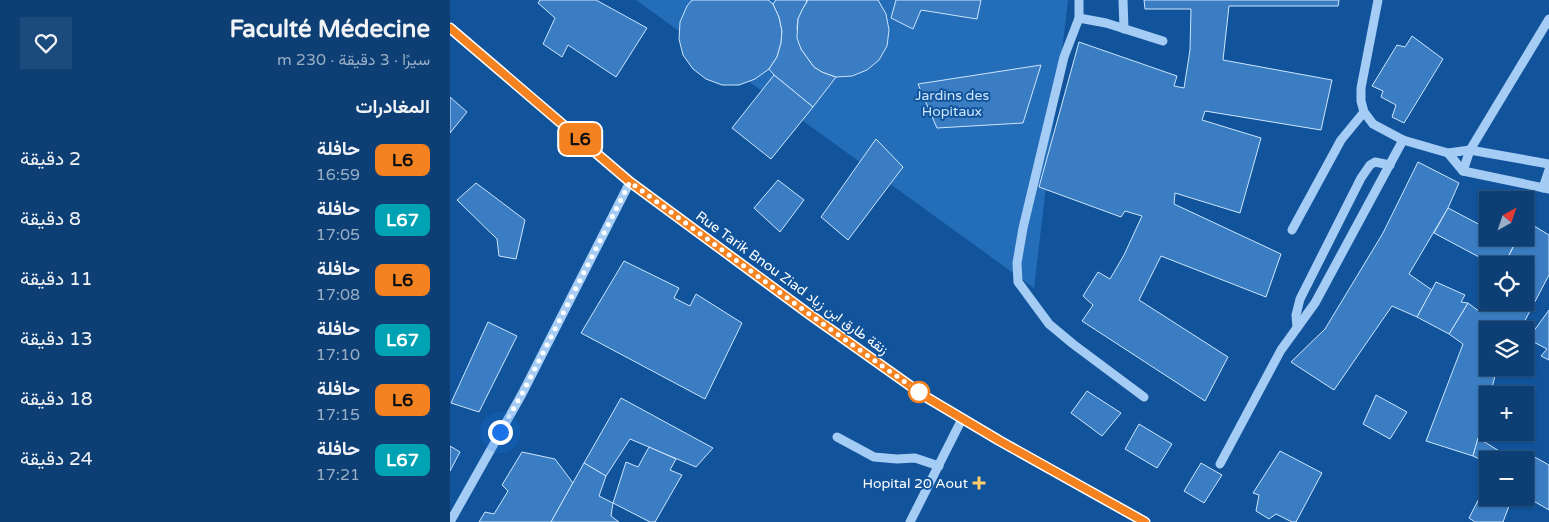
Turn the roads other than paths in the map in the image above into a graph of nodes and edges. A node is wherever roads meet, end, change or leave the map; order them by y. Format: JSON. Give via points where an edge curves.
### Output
{"nodes":[{"id":1,"x":1079,"y":0,"type":"edge"},
{"id":2,"x":1123,"y":0,"type":"edge"},
{"id":3,"x":1378,"y":0,"type":"edge"},
{"id":4,"x":1079,"y":18,"type":"junction"},
{"id":5,"x":1549,"y":19,"type":"edge"},
{"id":6,"x":450,"y":28,"type":"edge"},
{"id":7,"x":1124,"y":29,"type":"junction"},
{"id":8,"x":1163,"y":41,"type":"dead end"},
{"id":9,"x":1364,"y":112,"type":"junction"},
{"id":10,"x":1403,"y":140,"type":"junction"},
{"id":11,"x":1470,"y":150,"type":"junction"},
{"id":12,"x":1448,"y":153,"type":"junction"},
{"id":13,"x":1549,"y":164,"type":"edge"},
{"id":14,"x":1390,"y":165,"type":"junction"},
{"id":15,"x":1549,"y":170,"type":"edge"},
{"id":16,"x":1463,"y":171,"type":"junction"},
{"id":17,"x":630,"y":182,"type":"junction"},
{"id":18,"x":1546,"y":188,"type":"edge"},
{"id":19,"x":1292,"y":230,"type":"dead end"},
{"id":20,"x":1297,"y":328,"type":"junction"},
{"id":21,"x":1144,"y":397,"type":"dead end"},
{"id":22,"x":962,"y":419,"type":"junction"},
{"id":23,"x":837,"y":437,"type":"dead end"},
{"id":24,"x":1220,"y":464,"type":"dead end"},
{"id":25,"x":939,"y":466,"type":"junction"},
{"id":26,"x":450,"y":522,"type":"edge"},
{"id":27,"x":910,"y":522,"type":"edge"},
{"id":28,"x":1145,"y":522,"type":"edge"}],
"edges":[{"from":1,"to":4,"type":"street"},
{"from":2,"to":7,"type":"street"},
{"from":3,"to":9,"type":"street","via":[[1361,88]]},
{"from":4,"to":7,"type":"street"},
{"from":4,"to":21,"type":"street","via":[[1064,57],[1031,193],[1017,263],[1018,282],[1049,324]]},
{"from":5,"to":11,"type":"street"},
{"from":6,"to":17,"type":"street","name":"Rue Tarik Bnou Ziad زنقة طارق ابن زياد"},
{"from":7,"to":8,"type":"street"},
{"from":9,"to":10,"type":"street","via":[[1373,124]]},
{"from":9,"to":19,"type":"street","via":[[1342,140]]},
{"from":10,"to":12,"type":"street"},
{"from":10,"to":14,"type":"street"},
{"from":11,"to":12,"type":"street"},
{"from":11,"to":13,"type":"street"},
{"from":11,"to":16,"type":"street"},
{"from":12,"to":16,"type":"street"},
{"from":14,"to":20,"type":"street","via":[[1315,304]]},
{"from":14,"to":20,"type":"street","via":[[1375,162],[1361,178],[1300,298]]},
{"from":15,"to":18,"type":"street"},
{"from":16,"to":18,"type":"street"},
{"from":17,"to":22,"type":"street","name":"Rue Tarik Bnou Ziad زنقة طارق ابن زياد","via":[[809,314]]},
{"from":17,"to":26,"type":"street","via":[[522,394]]},
{"from":20,"to":24,"type":"street","via":[[1281,350]]},
{"from":22,"to":25,"type":"street"},
{"from":22,"to":28,"type":"street","name":"Rue Tarik Bnou Ziad زنقة طارق ابن زياد"},
{"from":23,"to":25,"type":"street","via":[[874,457],[915,458]]},
{"from":25,"to":27,"type":"street"}]}
